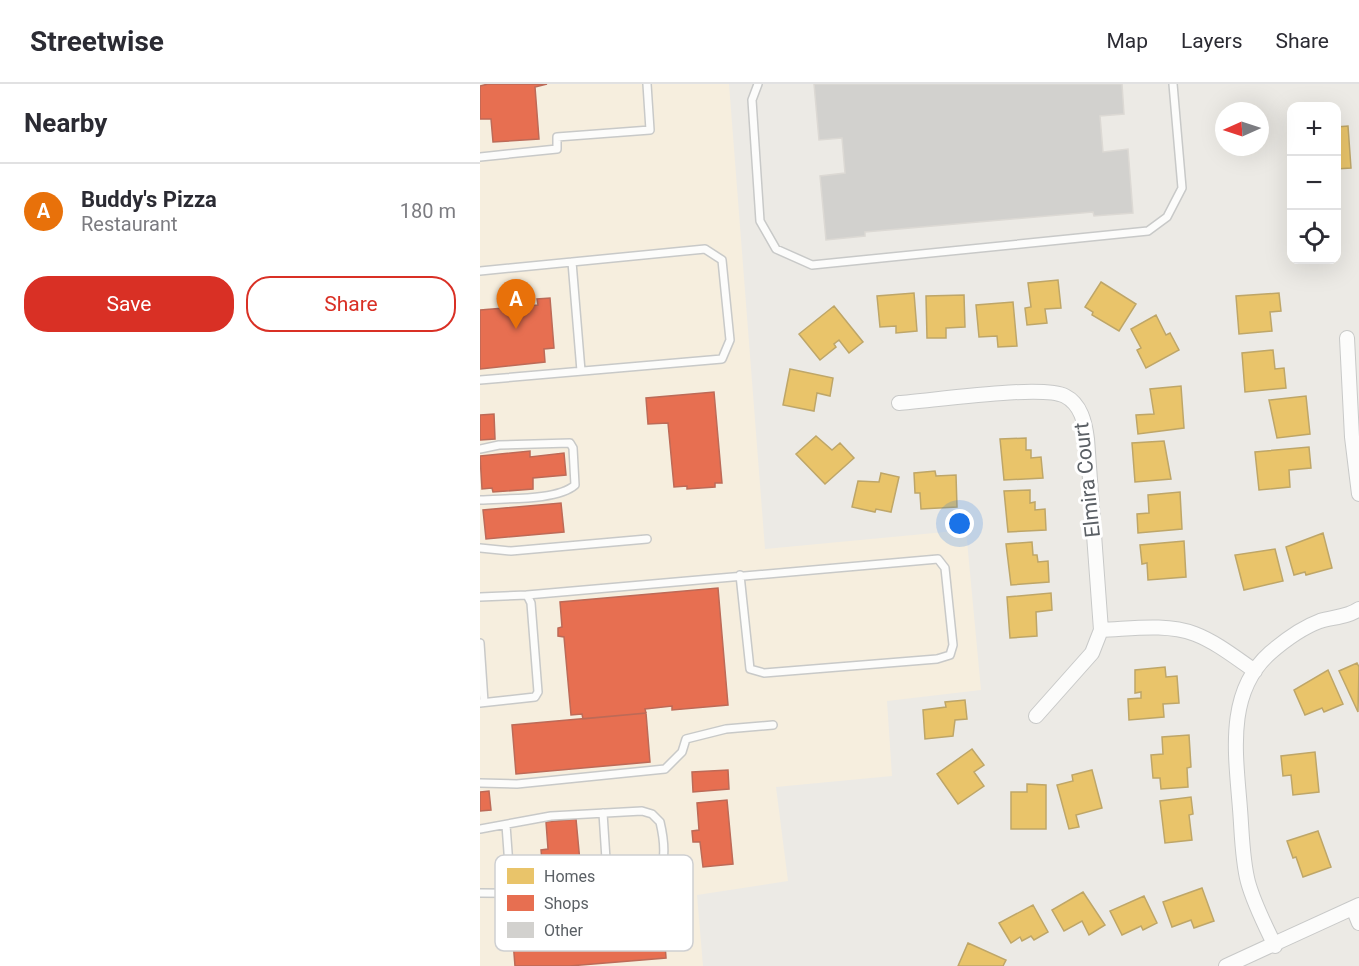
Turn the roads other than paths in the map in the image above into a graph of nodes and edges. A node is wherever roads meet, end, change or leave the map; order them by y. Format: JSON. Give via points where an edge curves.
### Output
{"nodes":[{"id":1,"x":647,"y":84,"type":"edge"},
{"id":2,"x":758,"y":84,"type":"edge"},
{"id":3,"x":1173,"y":84,"type":"edge"},
{"id":4,"x":480,"y":156,"type":"edge"},
{"id":5,"x":572,"y":262,"type":"junction"},
{"id":6,"x":480,"y":271,"type":"edge"},
{"id":7,"x":1347,"y":338,"type":"dead end"},
{"id":8,"x":581,"y":371,"type":"junction"},
{"id":9,"x":480,"y":380,"type":"edge"},
{"id":10,"x":899,"y":404,"type":"dead end"},
{"id":11,"x":480,"y":449,"type":"edge"},
{"id":12,"x":1359,"y":494,"type":"edge"},
{"id":13,"x":480,"y":500,"type":"edge"},
{"id":14,"x":646,"y":539,"type":"dead end"},
{"id":15,"x":480,"y":548,"type":"edge"},
{"id":16,"x":740,"y":575,"type":"junction"},
{"id":17,"x":527,"y":595,"type":"junction"},
{"id":18,"x":480,"y":597,"type":"edge"},
{"id":19,"x":1359,"y":609,"type":"edge"},
{"id":20,"x":1101,"y":630,"type":"junction"},
{"id":21,"x":480,"y":643,"type":"edge"},
{"id":22,"x":1255,"y":671,"type":"junction"},
{"id":23,"x":482,"y":703,"type":"edge"},
{"id":24,"x":1036,"y":716,"type":"dead end"},
{"id":25,"x":773,"y":725,"type":"dead end"},
{"id":26,"x":480,"y":783,"type":"edge"},
{"id":27,"x":603,"y":813,"type":"junction"},
{"id":28,"x":506,"y":825,"type":"junction"},
{"id":29,"x":480,"y":829,"type":"edge"},
{"id":30,"x":508,"y":855,"type":"edge"},
{"id":31,"x":606,"y":855,"type":"edge"},
{"id":32,"x":663,"y":855,"type":"edge"},
{"id":33,"x":1356,"y":906,"type":"edge"},
{"id":34,"x":1359,"y":923,"type":"edge"},
{"id":35,"x":1275,"y":946,"type":"junction"},
{"id":36,"x":1226,"y":966,"type":"edge"}],
"edges":[{"from":1,"to":4,"type":"lane","via":[[650,130],[557,137],[557,149]]},
{"from":2,"to":3,"type":"lane","via":[[753,100],[760,221],[776,249],[812,265],[1148,231],[1167,217],[1182,188]]},
{"from":5,"to":6,"type":"lane"},
{"from":5,"to":8,"type":"lane"},
{"from":5,"to":8,"type":"lane","via":[[705,249],[722,260],[730,340],[722,359]]},
{"from":7,"to":12,"type":"street"},
{"from":8,"to":9,"type":"lane"},
{"from":10,"to":20,"type":"street","name":"Elmira Court","via":[[1041,391],[1065,396],[1074,403],[1085,424],[1087,439]]},
{"from":11,"to":13,"type":"lane","via":[[564,441],[573,448],[574,484],[551,495]]},
{"from":14,"to":15,"type":"lane","via":[[511,551]]},
{"from":16,"to":16,"type":"lane","via":[[938,559],[945,568],[953,645],[950,655],[764,673],[750,669]]},
{"from":16,"to":17,"type":"lane"},
{"from":17,"to":18,"type":"lane"},
{"from":17,"to":23,"type":"lane","via":[[531,603],[538,692],[535,697]]},
{"from":19,"to":22,"type":"street","via":[[1296,633]]},
{"from":20,"to":22,"type":"street","via":[[1184,630],[1212,642]]},
{"from":20,"to":24,"type":"street","name":"Elmira Court","via":[[1092,653]]},
{"from":21,"to":23,"type":"lane"},
{"from":22,"to":35,"type":"street","via":[[1240,703],[1234,736],[1247,881]]},
{"from":25,"to":26,"type":"lane","via":[[726,729],[686,739],[682,752],[665,769],[517,784]]},
{"from":27,"to":28,"type":"lane","via":[[551,816]]},
{"from":27,"to":31,"type":"lane"},
{"from":27,"to":32,"type":"lane","via":[[652,814],[660,822]]},
{"from":28,"to":29,"type":"lane"},
{"from":28,"to":30,"type":"lane"},
{"from":33,"to":34,"type":"street"},
{"from":33,"to":35,"type":"street"},
{"from":35,"to":36,"type":"street"}]}
